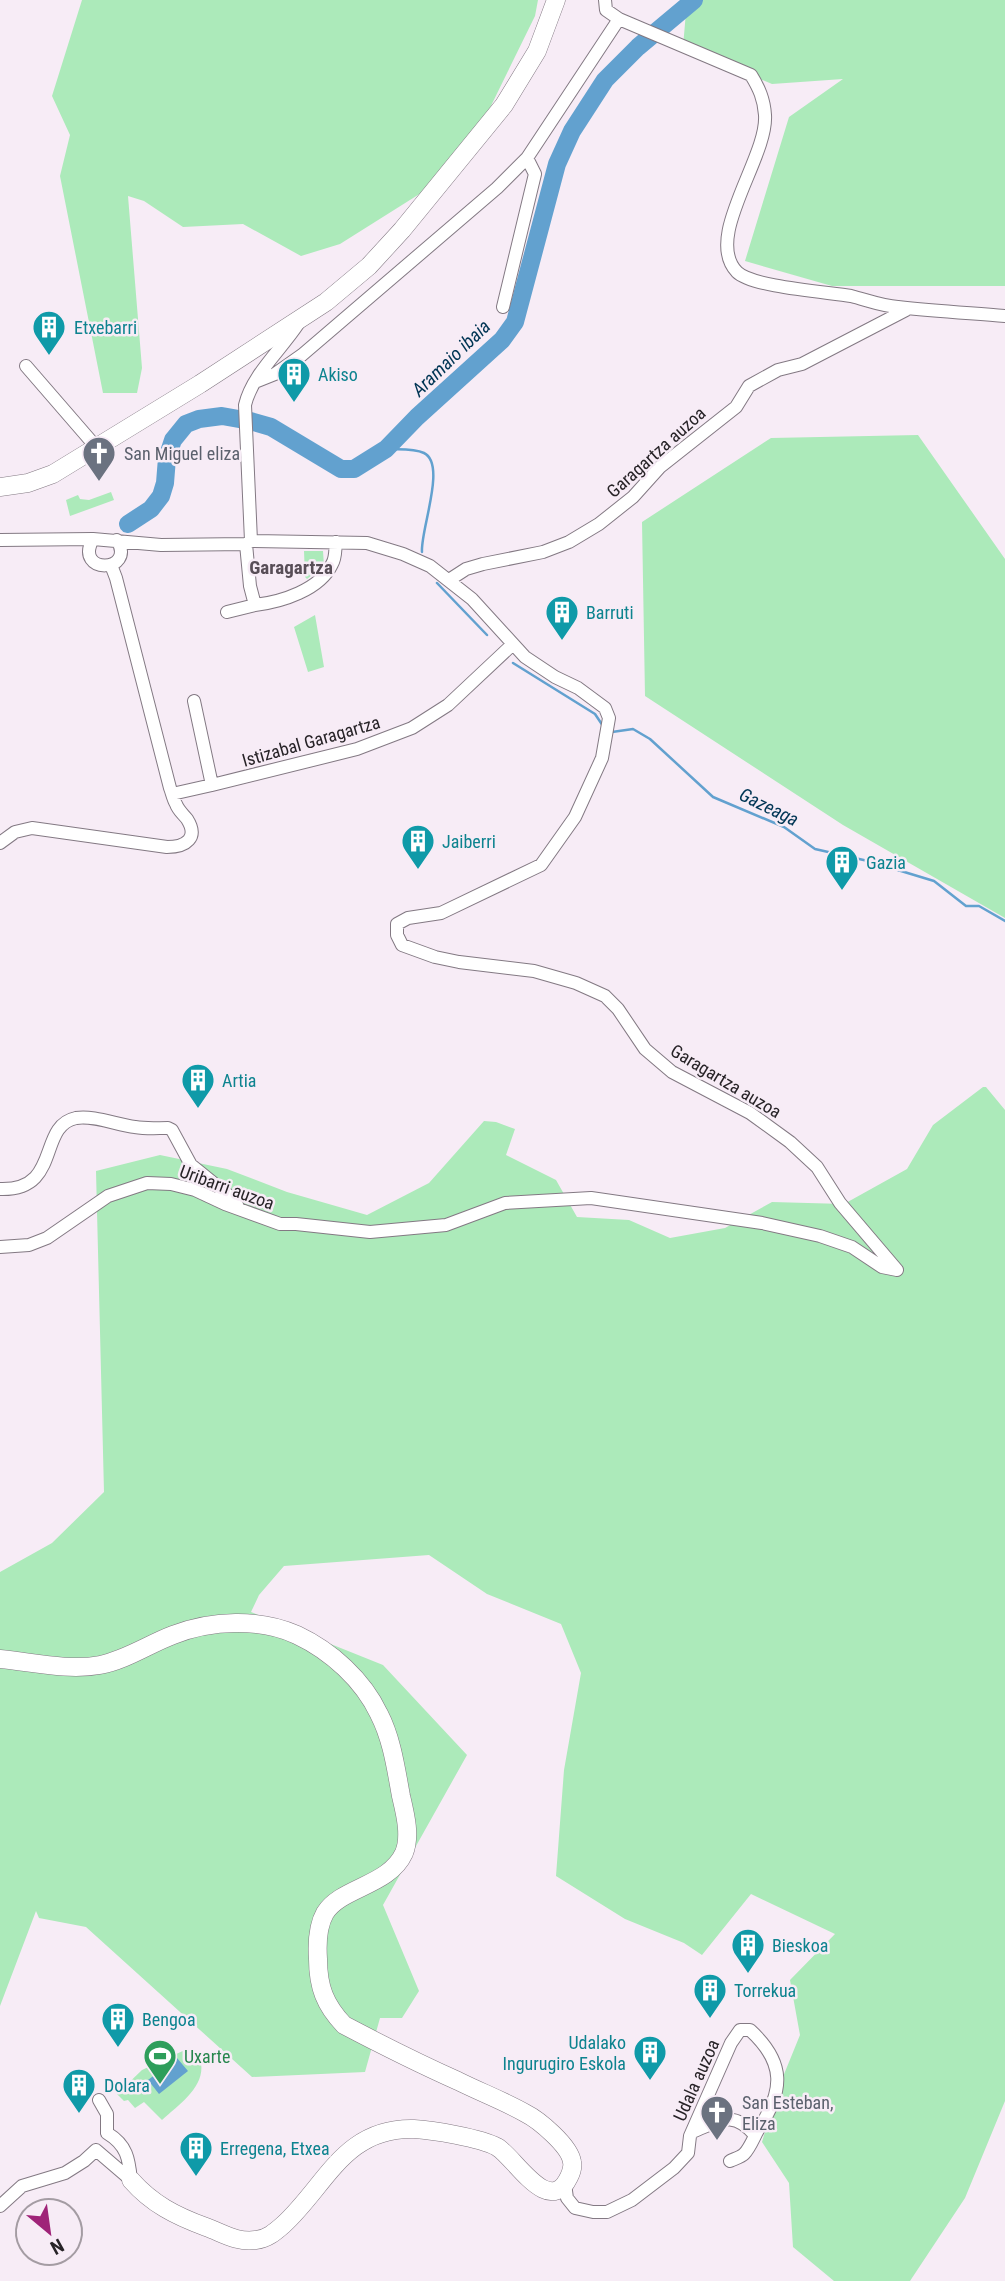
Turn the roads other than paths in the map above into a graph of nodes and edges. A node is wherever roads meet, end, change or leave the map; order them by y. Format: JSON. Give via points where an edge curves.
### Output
{"nodes":[{"id":1,"x":556,"y":0,"type":"edge"},
{"id":2,"x":605,"y":0,"type":"edge"},
{"id":3,"x":619,"y":19,"type":"junction"},
{"id":4,"x":527,"y":158,"type":"junction"},
{"id":5,"x":503,"y":307,"type":"dead end"},
{"id":6,"x":910,"y":308,"type":"junction"},
{"id":7,"x":1005,"y":316,"type":"edge"},
{"id":8,"x":302,"y":318,"type":"junction"},
{"id":9,"x":26,"y":366,"type":"dead end"},
{"id":10,"x":255,"y":382,"type":"junction"},
{"id":11,"x":97,"y":448,"type":"junction"},
{"id":12,"x":0,"y":487,"type":"edge"},
{"id":13,"x":93,"y":539,"type":"junction"},
{"id":14,"x":0,"y":540,"type":"edge"},
{"id":15,"x":117,"y":540,"type":"junction"},
{"id":16,"x":336,"y":542,"type":"junction"},
{"id":17,"x":249,"y":543,"type":"junction"},
{"id":18,"x":111,"y":565,"type":"junction"},
{"id":19,"x":449,"y":580,"type":"junction"},
{"id":20,"x":255,"y":605,"type":"junction"},
{"id":21,"x":228,"y":612,"type":"dead end"},
{"id":22,"x":513,"y":644,"type":"junction"},
{"id":23,"x":194,"y":701,"type":"dead end"},
{"id":24,"x":212,"y":785,"type":"junction"},
{"id":25,"x":172,"y":794,"type":"junction"},
{"id":26,"x":0,"y":843,"type":"edge"},
{"id":27,"x":0,"y":1189,"type":"edge"},
{"id":28,"x":238,"y":1208,"type":"junction"},
{"id":29,"x":290,"y":1225,"type":"joint"},
{"id":30,"x":0,"y":1247,"type":"edge"},
{"id":31,"x":0,"y":1659,"type":"edge"},
{"id":32,"x":99,"y":2100,"type":"dead end"},
{"id":33,"x":692,"y":2132,"type":"junction"},
{"id":34,"x":107,"y":2133,"type":"junction"},
{"id":35,"x":755,"y":2136,"type":"junction"},
{"id":36,"x":96,"y":2150,"type":"junction"},
{"id":37,"x":730,"y":2161,"type":"dead end"},
{"id":38,"x":131,"y":2180,"type":"junction"},
{"id":39,"x":565,"y":2184,"type":"junction"},
{"id":40,"x":0,"y":2206,"type":"edge"}],
"edges":[{"from":1,"to":8,"type":"street","via":[[537,51],[504,104],[369,266]]},
{"from":2,"to":3,"type":"street","via":[[606,10]]},
{"from":3,"to":4,"type":"street"},
{"from":3,"to":6,"type":"street","via":[[751,75],[761,91],[766,117],[760,145],[728,234],[727,257],[738,274],[768,284]]},
{"from":4,"to":5,"type":"street","via":[[536,174]]},
{"from":4,"to":10,"type":"street","via":[[302,355]]},
{"from":6,"to":7,"type":"street"},
{"from":6,"to":19,"type":"street","name":"Garagartza auzoa","via":[[802,365],[778,370],[749,386],[736,407],[598,524],[543,552],[466,569]]},
{"from":8,"to":10,"type":"street"},
{"from":8,"to":11,"type":"street"},
{"from":9,"to":11,"type":"street"},
{"from":10,"to":17,"type":"street","via":[[244,411]]},
{"from":11,"to":12,"type":"street","via":[[53,474]]},
{"from":13,"to":14,"type":"street"},
{"from":13,"to":15,"type":"street"},
{"from":13,"to":18,"type":"street","via":[[89,547],[92,561]]},
{"from":15,"to":17,"type":"street","name":"Garagartza auzoa","via":[[161,545]]},
{"from":15,"to":18,"type":"street","via":[[121,554]]},
{"from":16,"to":17,"type":"street","name":"Garagartza auzoa"},
{"from":16,"to":19,"type":"street","name":"Garagartza auzoa","via":[[367,543],[402,554]]},
{"from":16,"to":20,"type":"street","via":[[334,562],[316,582],[284,598]]},
{"from":17,"to":20,"type":"street"},
{"from":18,"to":25,"type":"street"},
{"from":19,"to":22,"type":"street","name":"Garagartza auzoa"},
{"from":20,"to":21,"type":"street"},
{"from":22,"to":24,"type":"street","name":"Istizabal Garagartza","via":[[448,705],[415,727],[357,749]]},
{"from":22,"to":29,"type":"street","name":"Garagartza auzoa","via":[[525,657],[605,708],[603,758],[575,817],[541,865],[440,913],[397,924],[402,945],[459,962],[534,971],[605,996],[645,1049],[672,1072],[750,1113],[817,1167],[840,1203],[897,1270],[882,1267],[840,1241],[809,1233],[591,1198],[505,1203],[446,1225],[398,1231]]},
{"from":23,"to":24,"type":"street"},
{"from":24,"to":25,"type":"street","name":"Istizabal Garagartza"},
{"from":25,"to":26,"type":"street","via":[[191,826],[187,844],[181,847],[32,828],[15,832]]},
{"from":27,"to":28,"type":"street","via":[[30,1183],[59,1129],[69,1121],[87,1118],[172,1130],[191,1165],[227,1193]]},
{"from":28,"to":29,"type":"street","name":"Uribarri auzoa"},
{"from":28,"to":30,"type":"street","name":"Uribarri auzoa","via":[[195,1190],[147,1183],[108,1196],[47,1238]]},
{"from":31,"to":39,"type":"street","via":[[99,1665],[201,1627],[251,1623],[302,1637],[345,1669],[382,1721],[407,1835],[404,1853],[393,1869],[326,1912],[317,1948],[321,1994],[344,2025],[528,2114],[564,2147],[572,2161]]},
{"from":32,"to":34,"type":"street","via":[[107,2114]]},
{"from":33,"to":35,"type":"street","via":[[733,2119]]},
{"from":33,"to":35,"type":"street","name":"Udala auzoa","via":[[731,2043],[746,2029],[769,2052],[778,2079],[773,2106]]},
{"from":33,"to":39,"type":"street","name":"Udala auzoa","via":[[684,2159],[613,2210],[575,2208],[567,2198]]},
{"from":34,"to":36,"type":"street","via":[[97,2138]]},
{"from":34,"to":38,"type":"street","via":[[129,2155]]},
{"from":35,"to":37,"type":"street","name":"Udala auzoa","via":[[744,2154]]},
{"from":36,"to":38,"type":"street"},
{"from":36,"to":40,"type":"street","via":[[65,2173],[22,2186]]},
{"from":38,"to":39,"type":"street","via":[[156,2204],[243,2241],[272,2234],[355,2145],[389,2132],[415,2129],[486,2143],[498,2147],[532,2183],[545,2190]]}]}
